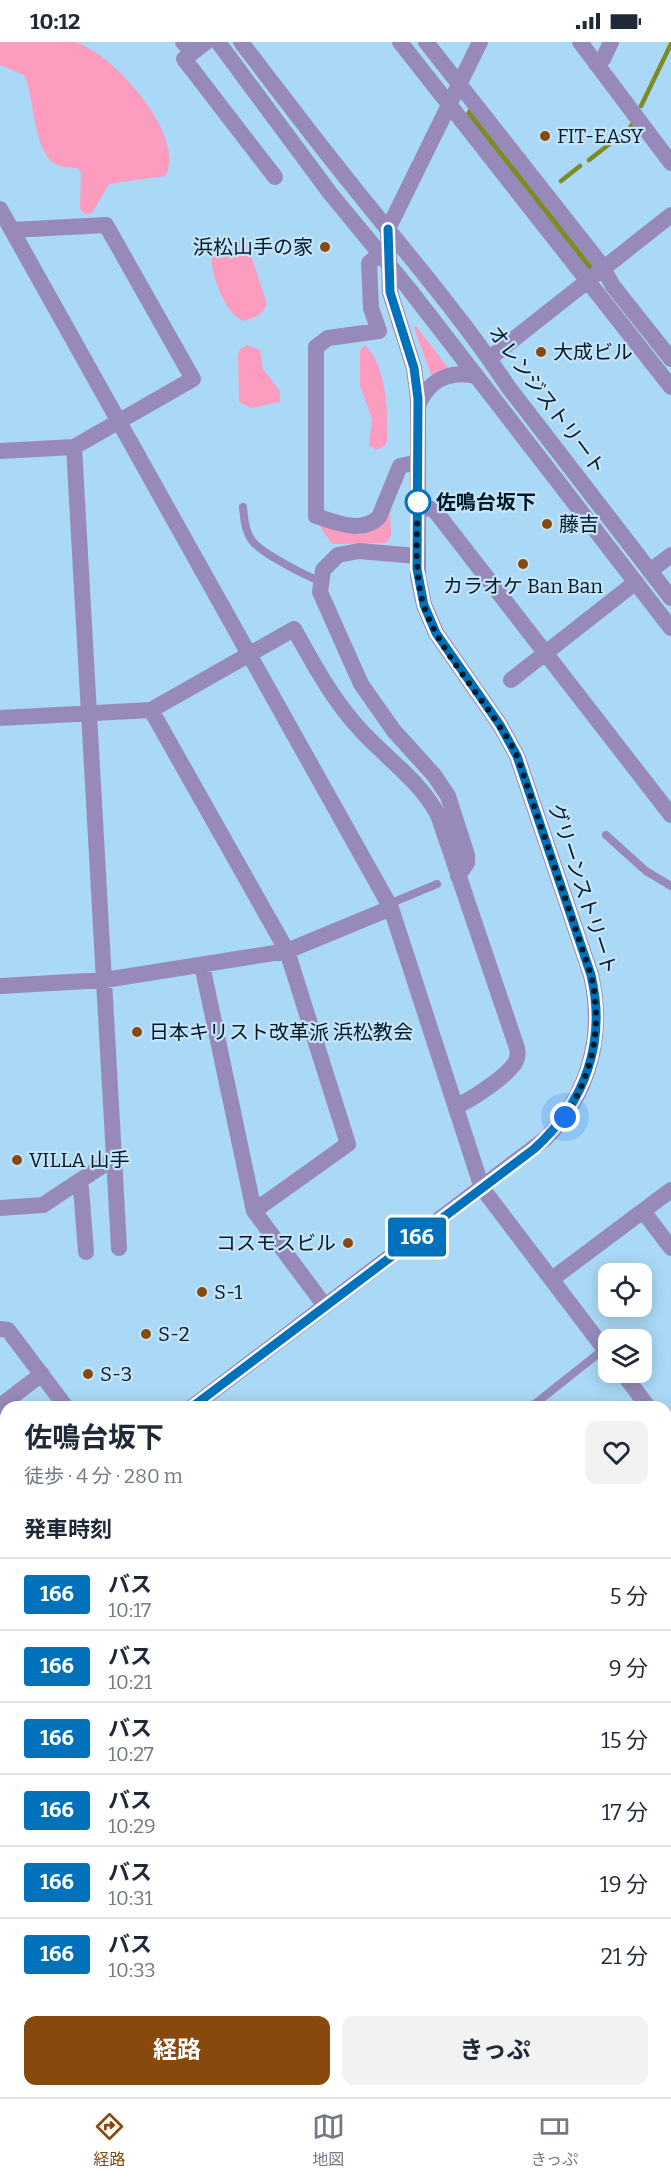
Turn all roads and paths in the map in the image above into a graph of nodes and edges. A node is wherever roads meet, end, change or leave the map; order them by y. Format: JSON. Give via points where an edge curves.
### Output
{"nodes":[{"id":1,"x":206,"y":42,"type":"edge"},
{"id":2,"x":218,"y":42,"type":"edge"},
{"id":3,"x":241,"y":42,"type":"edge"},
{"id":4,"x":400,"y":42,"type":"edge"},
{"id":5,"x":426,"y":42,"type":"edge"},
{"id":6,"x":480,"y":42,"type":"edge"},
{"id":7,"x":580,"y":42,"type":"edge"},
{"id":8,"x":611,"y":42,"type":"edge"},
{"id":9,"x":187,"y":48,"type":"edge"},
{"id":10,"x":596,"y":64,"type":"junction"},
{"id":11,"x":459,"y":84,"type":"junction"},
{"id":12,"x":449,"y":105,"type":"junction"},
{"id":13,"x":671,"y":163,"type":"edge"},
{"id":14,"x":275,"y":177,"type":"dead end"},
{"id":15,"x":0,"y":209,"type":"edge"},
{"id":16,"x":671,"y":215,"type":"edge"},
{"id":17,"x":388,"y":229,"type":"junction"},
{"id":18,"x":6,"y":230,"type":"edge"},
{"id":19,"x":384,"y":259,"type":"junction"},
{"id":20,"x":603,"y":268,"type":"junction"},
{"id":21,"x":587,"y":280,"type":"junction"},
{"id":22,"x":490,"y":358,"type":"junction"},
{"id":23,"x":671,"y":359,"type":"edge"},
{"id":24,"x":476,"y":376,"type":"junction"},
{"id":25,"x":671,"y":387,"type":"edge"},
{"id":26,"x":418,"y":405,"type":"junction"},
{"id":27,"x":119,"y":421,"type":"junction"},
{"id":28,"x":74,"y":447,"type":"junction"},
{"id":29,"x":0,"y":451,"type":"edge"},
{"id":30,"x":418,"y":462,"type":"junction"},
{"id":31,"x":243,"y":507,"type":"dead end"},
{"id":32,"x":418,"y":508,"type":"junction"},
{"id":33,"x":671,"y":555,"type":"edge"},
{"id":34,"x":417,"y":556,"type":"junction"},
{"id":35,"x":650,"y":571,"type":"junction"},
{"id":36,"x":320,"y":581,"type":"junction"},
{"id":37,"x":636,"y":582,"type":"junction"},
{"id":38,"x":671,"y":598,"type":"edge"},
{"id":39,"x":671,"y":628,"type":"edge"},
{"id":40,"x":545,"y":653,"type":"junction"},
{"id":41,"x":250,"y":654,"type":"junction"},
{"id":42,"x":511,"y":680,"type":"dead end"},
{"id":43,"x":151,"y":710,"type":"junction"},
{"id":44,"x":89,"y":713,"type":"junction"},
{"id":45,"x":0,"y":718,"type":"edge"},
{"id":46,"x":671,"y":815,"type":"edge"},
{"id":47,"x":606,"y":835,"type":"dead end"},
{"id":48,"x":459,"y":876,"type":"junction"},
{"id":49,"x":437,"y":884,"type":"dead end"},
{"id":50,"x":671,"y":886,"type":"edge"},
{"id":51,"x":390,"y":906,"type":"junction"},
{"id":52,"x":287,"y":951,"type":"junction"},
{"id":53,"x":202,"y":965,"type":"junction"},
{"id":54,"x":105,"y":980,"type":"junction"},
{"id":55,"x":0,"y":986,"type":"edge"},
{"id":56,"x":456,"y":1106,"type":"junction"},
{"id":57,"x":114,"y":1158,"type":"junction"},
{"id":58,"x":77,"y":1183,"type":"junction"},
{"id":59,"x":482,"y":1188,"type":"junction"},
{"id":60,"x":671,"y":1190,"type":"edge"},
{"id":61,"x":0,"y":1208,"type":"edge"},
{"id":62,"x":254,"y":1211,"type":"junction"},
{"id":63,"x":643,"y":1211,"type":"junction"},
{"id":64,"x":119,"y":1248,"type":"dead end"},
{"id":65,"x":671,"y":1248,"type":"edge"},
{"id":66,"x":86,"y":1252,"type":"dead end"},
{"id":67,"x":552,"y":1279,"type":"junction"},
{"id":68,"x":325,"y":1306,"type":"junction"},
{"id":69,"x":0,"y":1329,"type":"edge"},
{"id":70,"x":598,"y":1340,"type":"edge"},
{"id":71,"x":598,"y":1359,"type":"edge"},
{"id":72,"x":42,"y":1374,"type":"junction"},
{"id":73,"x":630,"y":1383,"type":"edge"},
{"id":74,"x":7,"y":1401,"type":"edge"},
{"id":75,"x":62,"y":1401,"type":"edge"},
{"id":76,"x":200,"y":1401,"type":"edge"},
{"id":77,"x":539,"y":1401,"type":"edge"},
{"id":78,"x":644,"y":1401,"type":"edge"}],
"edges":[{"from":1,"to":9,"type":"street"},
{"from":2,"to":19,"type":"street","name":"オレンジストリート","via":[[294,147]]},
{"from":3,"to":17,"type":"street","name":"オレンジストリート"},
{"from":4,"to":12,"type":"street"},
{"from":5,"to":11,"type":"street"},
{"from":6,"to":11,"type":"street"},
{"from":7,"to":10,"type":"street"},
{"from":8,"to":10,"type":"street"},
{"from":9,"to":14,"type":"street","via":[[184,59]]},
{"from":10,"to":13,"type":"street"},
{"from":11,"to":12,"type":"street"},
{"from":11,"to":20,"type":"street"},
{"from":12,"to":17,"type":"street"},
{"from":12,"to":21,"type":"street"},
{"from":15,"to":18,"type":"street"},
{"from":16,"to":20,"type":"street"},
{"from":17,"to":19,"type":"street","name":"グリーンストリート"},
{"from":17,"to":22,"type":"street","name":"オレンジストリート"},
{"from":18,"to":27,"type":"street"},
{"from":18,"to":27,"type":"street","via":[[106,225],[193,379]]},
{"from":19,"to":24,"type":"street","name":"オレンジストリート"},
{"from":19,"to":26,"type":"street","name":"グリーンストリート","via":[[393,306],[414,368]]},
{"from":19,"to":30,"type":"street","via":[[369,263],[371,308],[378,331],[328,338],[316,347],[316,516],[357,526],[373,523],[400,466]]},
{"from":20,"to":21,"type":"street"},
{"from":20,"to":23,"type":"street"},
{"from":21,"to":22,"type":"street"},
{"from":21,"to":25,"type":"street"},
{"from":22,"to":35,"type":"street","name":"オレンジストリート","via":[[508,388]]},
{"from":24,"to":26,"type":"street","via":[[446,376],[429,387]]},
{"from":24,"to":37,"type":"street","name":"オレンジストリート"},
{"from":26,"to":30,"type":"street","name":"グリーンストリート"},
{"from":27,"to":28,"type":"street"},
{"from":27,"to":41,"type":"street"},
{"from":28,"to":29,"type":"street"},
{"from":28,"to":44,"type":"street"},
{"from":30,"to":32,"type":"street","name":"グリーンストリート"},
{"from":31,"to":36,"type":"lane","via":[[252,542],[304,576]]},
{"from":32,"to":34,"type":"street","name":"グリーンストリート"},
{"from":32,"to":40,"type":"street","via":[[436,512]]},
{"from":33,"to":35,"type":"street"},
{"from":34,"to":36,"type":"street","via":[[348,551],[329,561]]},
{"from":34,"to":59,"type":"street","name":"グリーンストリート","via":[[420,591],[433,626],[517,756],[589,968],[596,1005],[594,1049],[573,1104],[545,1139]]},
{"from":35,"to":38,"type":"street","name":"オレンジストリート"},
{"from":36,"to":48,"type":"street","via":[[323,602],[361,684],[448,796],[467,855]]},
{"from":37,"to":39,"type":"street","name":"オレンジストリート"},
{"from":37,"to":40,"type":"street"},
{"from":40,"to":42,"type":"street"},
{"from":40,"to":46,"type":"street"},
{"from":41,"to":43,"type":"street"},
{"from":41,"to":48,"type":"street","via":[[294,628],[345,712],[431,801]]},
{"from":41,"to":51,"type":"street"},
{"from":43,"to":44,"type":"street"},
{"from":43,"to":52,"type":"street"},
{"from":44,"to":45,"type":"street"},
{"from":44,"to":54,"type":"street"},
{"from":47,"to":50,"type":"lane","via":[[646,871]]},
{"from":48,"to":56,"type":"street","via":[[518,1055],[510,1068]]},
{"from":49,"to":51,"type":"lane"},
{"from":51,"to":52,"type":"street"},
{"from":51,"to":56,"type":"street"},
{"from":52,"to":53,"type":"street"},
{"from":52,"to":62,"type":"street","via":[[348,1144]]},
{"from":53,"to":54,"type":"street"},
{"from":53,"to":62,"type":"street"},
{"from":54,"to":55,"type":"street"},
{"from":54,"to":57,"type":"street"},
{"from":56,"to":59,"type":"street"},
{"from":57,"to":58,"type":"street"},
{"from":57,"to":64,"type":"street"},
{"from":58,"to":61,"type":"street","via":[[43,1206]]},
{"from":58,"to":66,"type":"street","via":[[81,1188]]},
{"from":59,"to":67,"type":"street"},
{"from":59,"to":68,"type":"street","name":"グリーンストリート"},
{"from":60,"to":63,"type":"street"},
{"from":62,"to":68,"type":"street"},
{"from":63,"to":65,"type":"street"},
{"from":63,"to":67,"type":"street"},
{"from":67,"to":70,"type":"street"},
{"from":68,"to":76,"type":"street","name":"グリーンストリート"},
{"from":69,"to":72,"type":"street","via":[[8,1330]]},
{"from":71,"to":77,"type":"lane"},
{"from":72,"to":74,"type":"street"},
{"from":72,"to":75,"type":"street"},
{"from":73,"to":78,"type":"street"}]}
